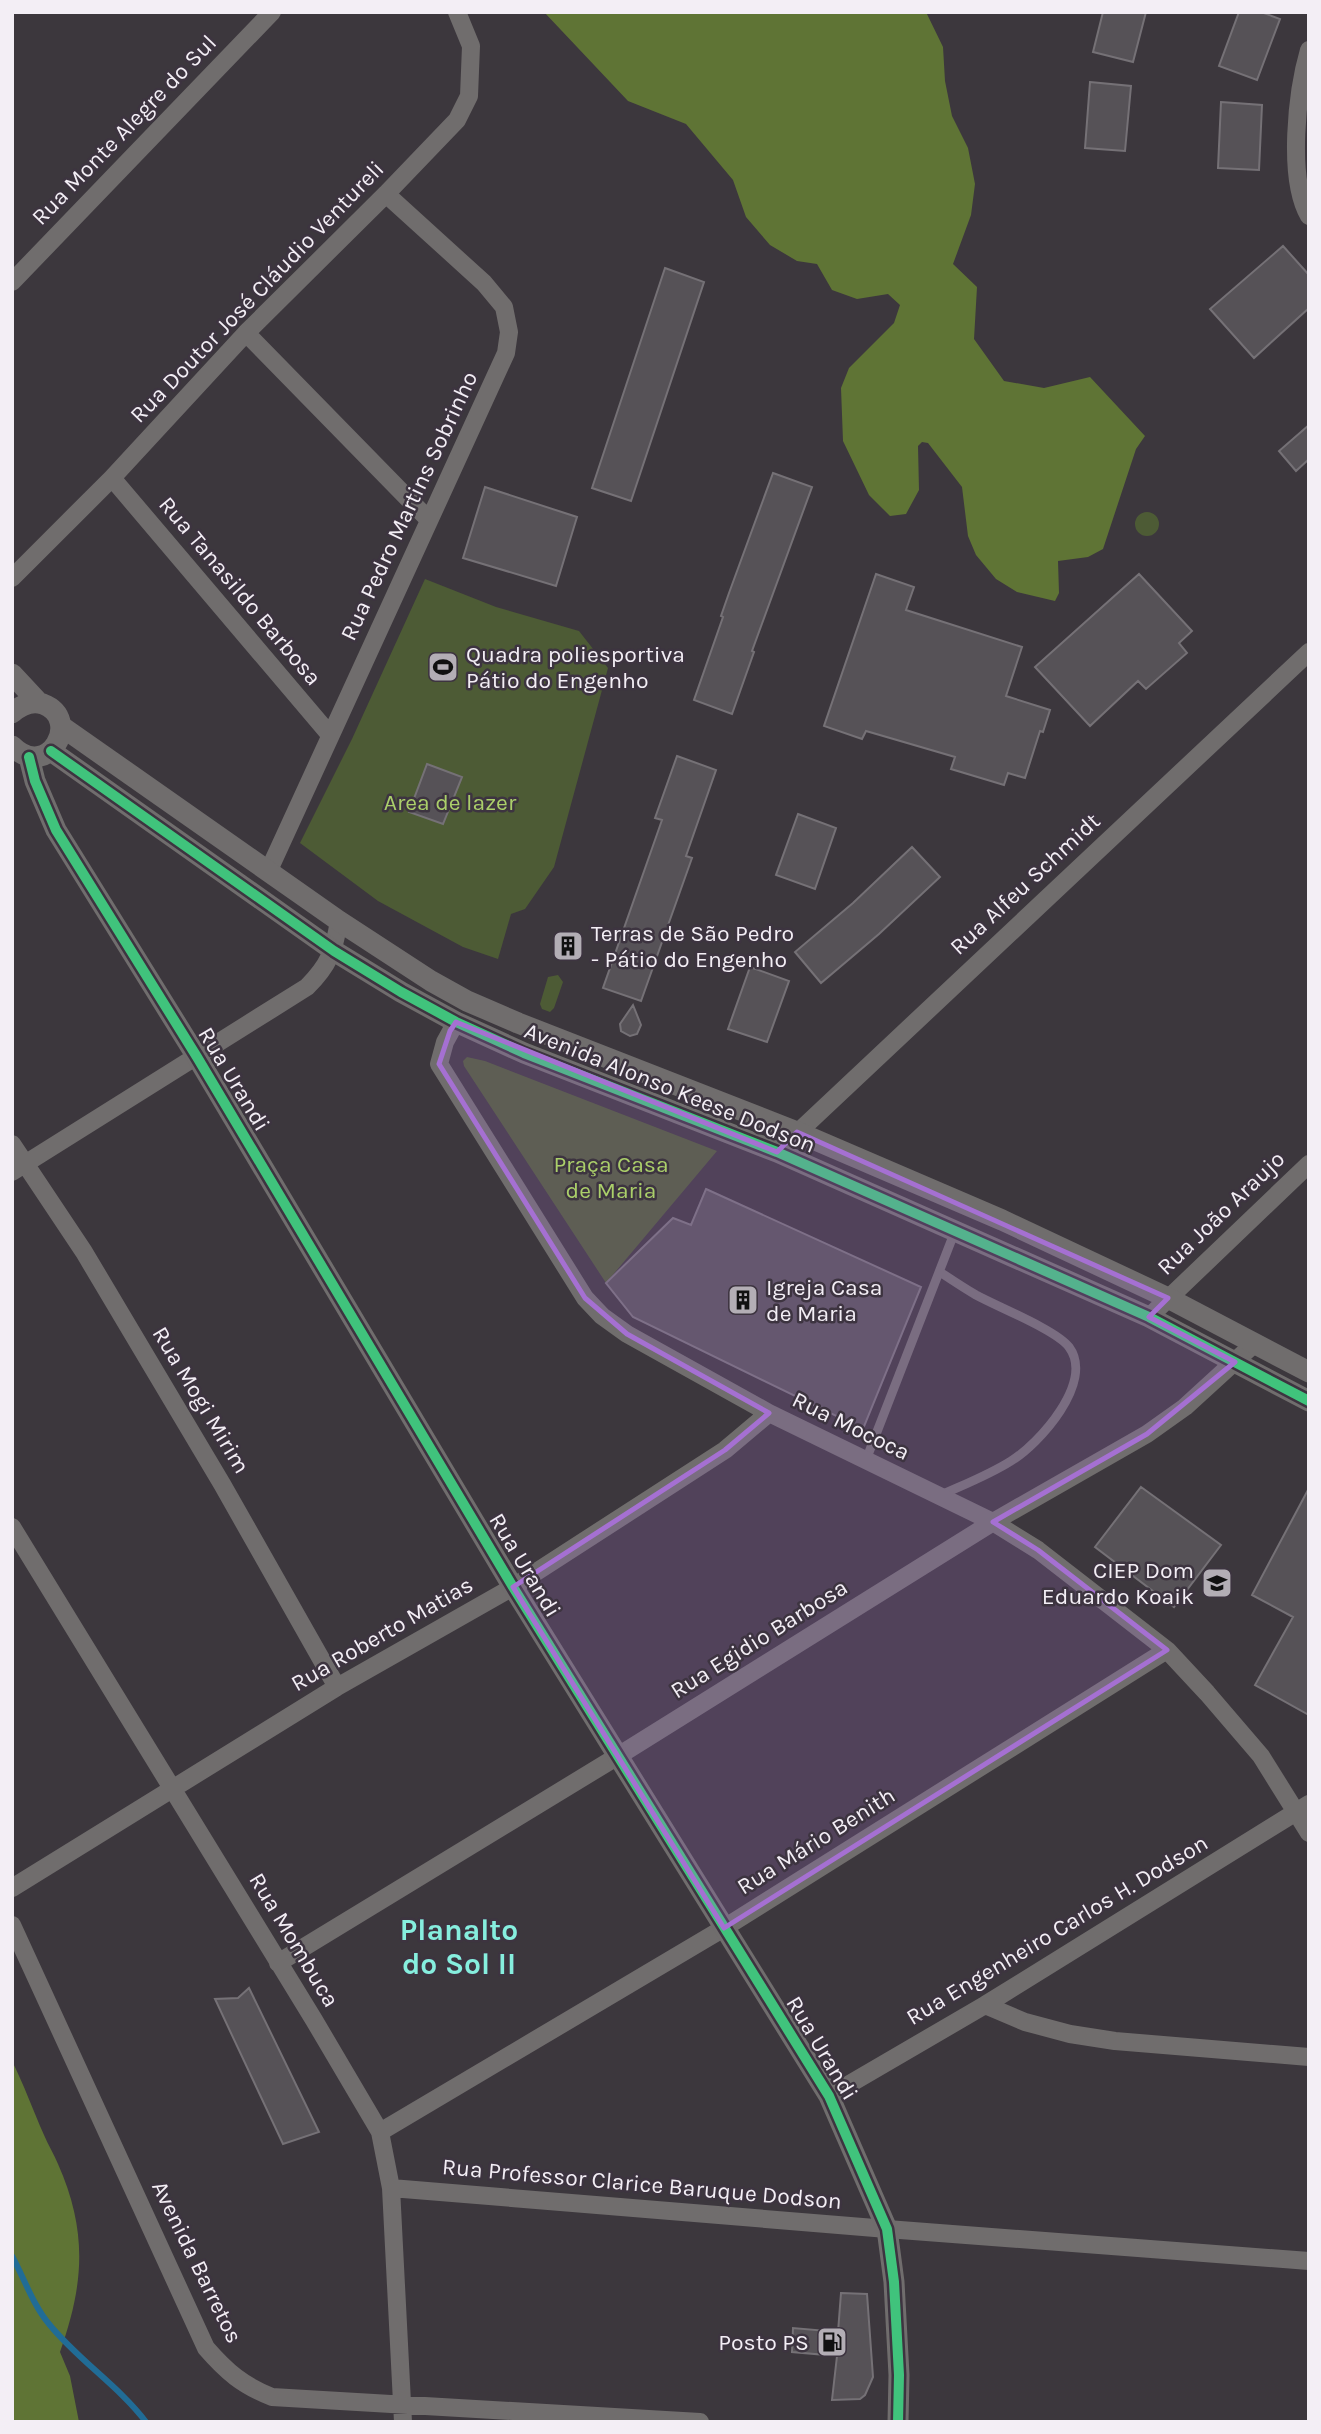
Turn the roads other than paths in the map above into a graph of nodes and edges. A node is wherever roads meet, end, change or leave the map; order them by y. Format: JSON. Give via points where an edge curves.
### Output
{"nodes":[{"id":1,"x":272,"y":12,"type":"edge"},
{"id":2,"x":457,"y":12,"type":"edge"},
{"id":3,"x":1309,"y":50,"type":"edge"},
{"id":4,"x":386,"y":194,"type":"junction"},
{"id":5,"x":1309,"y":216,"type":"edge"},
{"id":6,"x":12,"y":282,"type":"edge"},
{"id":7,"x":246,"y":333,"type":"junction"},
{"id":8,"x":112,"y":478,"type":"junction"},
{"id":9,"x":429,"y":520,"type":"junction"},
{"id":10,"x":12,"y":578,"type":"edge"},
{"id":11,"x":1309,"y":652,"type":"edge"},
{"id":12,"x":12,"y":674,"type":"edge"},
{"id":13,"x":39,"y":703,"type":"junction"},
{"id":14,"x":12,"y":713,"type":"edge"},
{"id":15,"x":61,"y":726,"type":"junction"},
{"id":16,"x":330,"y":735,"type":"junction"},
{"id":17,"x":21,"y":751,"type":"edge"},
{"id":18,"x":51,"y":751,"type":"junction"},
{"id":19,"x":269,"y":870,"type":"junction"},
{"id":20,"x":339,"y":921,"type":"junction"},
{"id":21,"x":334,"y":951,"type":"junction"},
{"id":22,"x":456,"y":1022,"type":"junction"},
{"id":23,"x":197,"y":1057,"type":"junction"},
{"id":24,"x":797,"y":1132,"type":"junction"},
{"id":25,"x":12,"y":1144,"type":"edge"},
{"id":26,"x":777,"y":1152,"type":"junction"},
{"id":27,"x":1309,"y":1164,"type":"edge"},
{"id":28,"x":18,"y":1168,"type":"edge"},
{"id":29,"x":955,"y":1231,"type":"junction"},
{"id":30,"x":940,"y":1272,"type":"junction"},
{"id":31,"x":1168,"y":1298,"type":"junction"},
{"id":32,"x":1149,"y":1317,"type":"junction"},
{"id":33,"x":1255,"y":1343,"type":"junction"},
{"id":34,"x":1235,"y":1362,"type":"junction"},
{"id":35,"x":1309,"y":1372,"type":"edge"},
{"id":36,"x":1309,"y":1401,"type":"edge"},
{"id":37,"x":769,"y":1413,"type":"junction"},
{"id":38,"x":866,"y":1460,"type":"junction"},
{"id":39,"x":939,"y":1496,"type":"junction"},
{"id":40,"x":993,"y":1522,"type":"junction"},
{"id":41,"x":12,"y":1527,"type":"edge"},
{"id":42,"x":513,"y":1587,"type":"junction"},
{"id":43,"x":1167,"y":1650,"type":"junction"},
{"id":44,"x":337,"y":1687,"type":"junction"},
{"id":45,"x":618,"y":1756,"type":"junction"},
{"id":46,"x":174,"y":1789,"type":"junction"},
{"id":47,"x":1303,"y":1808,"type":"edge"},
{"id":48,"x":1309,"y":1833,"type":"edge"},
{"id":49,"x":12,"y":1888,"type":"edge"},
{"id":50,"x":12,"y":1925,"type":"edge"},
{"id":51,"x":723,"y":1928,"type":"junction"},
{"id":52,"x":278,"y":1963,"type":"junction"},
{"id":53,"x":985,"y":2005,"type":"junction"},
{"id":54,"x":1309,"y":2057,"type":"edge"},
{"id":55,"x":829,"y":2096,"type":"junction"},
{"id":56,"x":380,"y":2132,"type":"junction"},
{"id":57,"x":391,"y":2188,"type":"junction"},
{"id":58,"x":887,"y":2229,"type":"junction"},
{"id":59,"x":1309,"y":2261,"type":"edge"},
{"id":60,"x":403,"y":2414,"type":"edge"},
{"id":61,"x":700,"y":2422,"type":"edge"},
{"id":62,"x":898,"y":2422,"type":"edge"}],
"edges":[{"from":1,"to":6,"type":"street","name":"Rua Monte Alegre do Sul"},
{"from":2,"to":4,"type":"street","name":"Rua Doutor José Cláudio Ventureli","via":[[471,47],[469,96],[457,120]]},
{"from":3,"to":5,"type":"street","via":[[1296,117],[1298,179]]},
{"from":4,"to":7,"type":"street","name":"Rua Doutor José Cláudio Ventureli"},
{"from":4,"to":9,"type":"street","name":"Rua Pedro Martins Sobrinho","via":[[484,283],[504,307],[509,332],[506,353]]},
{"from":7,"to":8,"type":"street","name":"Rua Doutor José Cláudio Ventureli"},
{"from":7,"to":9,"type":"street"},
{"from":8,"to":10,"type":"street","name":"Rua Doutor José Cláudio Ventureli"},
{"from":8,"to":16,"type":"street","name":"Rua Tanasildo Barbosa"},
{"from":9,"to":16,"type":"street","name":"Rua Pedro Martins Sobrinho"},
{"from":11,"to":24,"type":"street","name":"Rua Alfeu Schmidt"},
{"from":12,"to":13,"type":"street","name":"Avenida Alonso Keese Dodson"},
{"from":13,"to":14,"type":"street","via":[[20,706]]},
{"from":13,"to":15,"type":"street","name":"Avenida Alonso Keese Dodson","via":[[54,711]]},
{"from":15,"to":18,"type":"street","via":[[61,736]]},
{"from":15,"to":19,"type":"street","name":"Avenida Alonso Keese Dodson"},
{"from":16,"to":19,"type":"street","name":"Rua Pedro Martins Sobrinho"},
{"from":17,"to":18,"type":"street","via":[[45,755]]},
{"from":17,"to":23,"type":"street","name":"Rua Urandi","via":[[56,830]]},
{"from":18,"to":21,"type":"street","name":"Avenida Alonso Keese Dodson"},
{"from":19,"to":20,"type":"street","name":"Avenida Alonso Keese Dodson"},
{"from":20,"to":21,"type":"street"},
{"from":20,"to":24,"type":"street","name":"Avenida Alonso Keese Dodson","via":[[467,1001]]},
{"from":21,"to":22,"type":"street","name":"Avenida Alonso Keese Dodson"},
{"from":21,"to":23,"type":"street","via":[[307,987]]},
{"from":22,"to":26,"type":"street","name":"Avenida Alonso Keese Dodson"},
{"from":22,"to":37,"type":"street","name":"Rua Mococa","via":[[439,1064],[585,1298],[626,1334]]},
{"from":23,"to":28,"type":"street"},
{"from":23,"to":42,"type":"street","name":"Rua Urandi"},
{"from":24,"to":26,"type":"street","name":"Rua Alfeu Schmidt"},
{"from":24,"to":31,"type":"street","name":"Avenida Alonso Keese Dodson"},
{"from":25,"to":28,"type":"street","name":"Rua Mogi Mirim"},
{"from":26,"to":29,"type":"street","name":"Avenida Alonso Keese Dodson"},
{"from":27,"to":31,"type":"street","name":"Rua João Araujo"},
{"from":28,"to":44,"type":"street","name":"Rua Mogi Mirim","via":[[98,1275]]},
{"from":29,"to":30,"type":"lane"},
{"from":29,"to":32,"type":"street","name":"Avenida Alonso Keese Dodson"},
{"from":30,"to":38,"type":"lane"},
{"from":30,"to":39,"type":"lane","via":[[1068,1345],[1075,1357],[1075,1373],[1070,1395],[1051,1425],[1014,1460]]},
{"from":31,"to":32,"type":"street","name":"Rua João Araujo"},
{"from":31,"to":33,"type":"street","name":"Avenida Alonso Keese Dodson"},
{"from":32,"to":34,"type":"street","name":"Avenida Alonso Keese Dodson"},
{"from":33,"to":34,"type":"street","name":"Rua Egidio Barbosa"},
{"from":33,"to":35,"type":"street","name":"Avenida Alonso Keese Dodson"},
{"from":34,"to":36,"type":"street","name":"Avenida Alonso Keese Dodson"},
{"from":34,"to":40,"type":"street","name":"Rua Egidio Barbosa","via":[[1147,1434]]},
{"from":37,"to":38,"type":"street","name":"Rua Mococa"},
{"from":37,"to":42,"type":"street","name":"Rua Roberto Matias","via":[[725,1450]]},
{"from":38,"to":39,"type":"street","name":"Rua Mococa"},
{"from":39,"to":40,"type":"street","name":"Rua Mococa"},
{"from":40,"to":43,"type":"street","name":"Rua Mococa","via":[[1038,1550]]},
{"from":40,"to":45,"type":"street","name":"Rua Egidio Barbosa"},
{"from":41,"to":46,"type":"street","name":"Rua Mombuca"},
{"from":42,"to":44,"type":"street","name":"Rua Roberto Matias"},
{"from":42,"to":45,"type":"street","name":"Rua Urandi"},
{"from":43,"to":47,"type":"street","name":"Rua Mococa"},
{"from":43,"to":51,"type":"street","name":"Rua Mário Benith"},
{"from":44,"to":46,"type":"street","name":"Rua Roberto Matias"},
{"from":45,"to":51,"type":"street","name":"Rua Urandi"},
{"from":45,"to":52,"type":"street","name":"Rua Egidio Barbosa"},
{"from":46,"to":49,"type":"street","name":"Rua Roberto Matias"},
{"from":46,"to":52,"type":"street","name":"Rua Mombuca"},
{"from":47,"to":48,"type":"street","name":"Rua Mococa"},
{"from":47,"to":53,"type":"street","name":"Rua Engenheiro Carlos H. Dodson"},
{"from":50,"to":60,"type":"street","name":"Avenida Barretos","via":[[206,2347],[228,2372],[272,2397]]},
{"from":51,"to":55,"type":"street","name":"Rua Urandi"},
{"from":51,"to":56,"type":"street","name":"Rua Mário Benith"},
{"from":52,"to":56,"type":"street","name":"Rua Mombuca"},
{"from":53,"to":54,"type":"street","via":[[1070,2034]]},
{"from":53,"to":55,"type":"street","name":"Rua Engenheiro Carlos H. Dodson"},
{"from":55,"to":58,"type":"street","name":"Rua Urandi"},
{"from":56,"to":57,"type":"street","name":"Rua Mombuca"},
{"from":57,"to":58,"type":"street","name":"Rua Professor Clarice Baruque Dodson"},
{"from":57,"to":60,"type":"street","name":"Rua Mombuca"},
{"from":58,"to":59,"type":"street","name":"Rua Professor Clarice Baruque Dodson"},
{"from":58,"to":62,"type":"street","name":"Rua Urandi","via":[[894,2282]]},
{"from":60,"to":61,"type":"street","name":"Avenida Barretos"}]}
